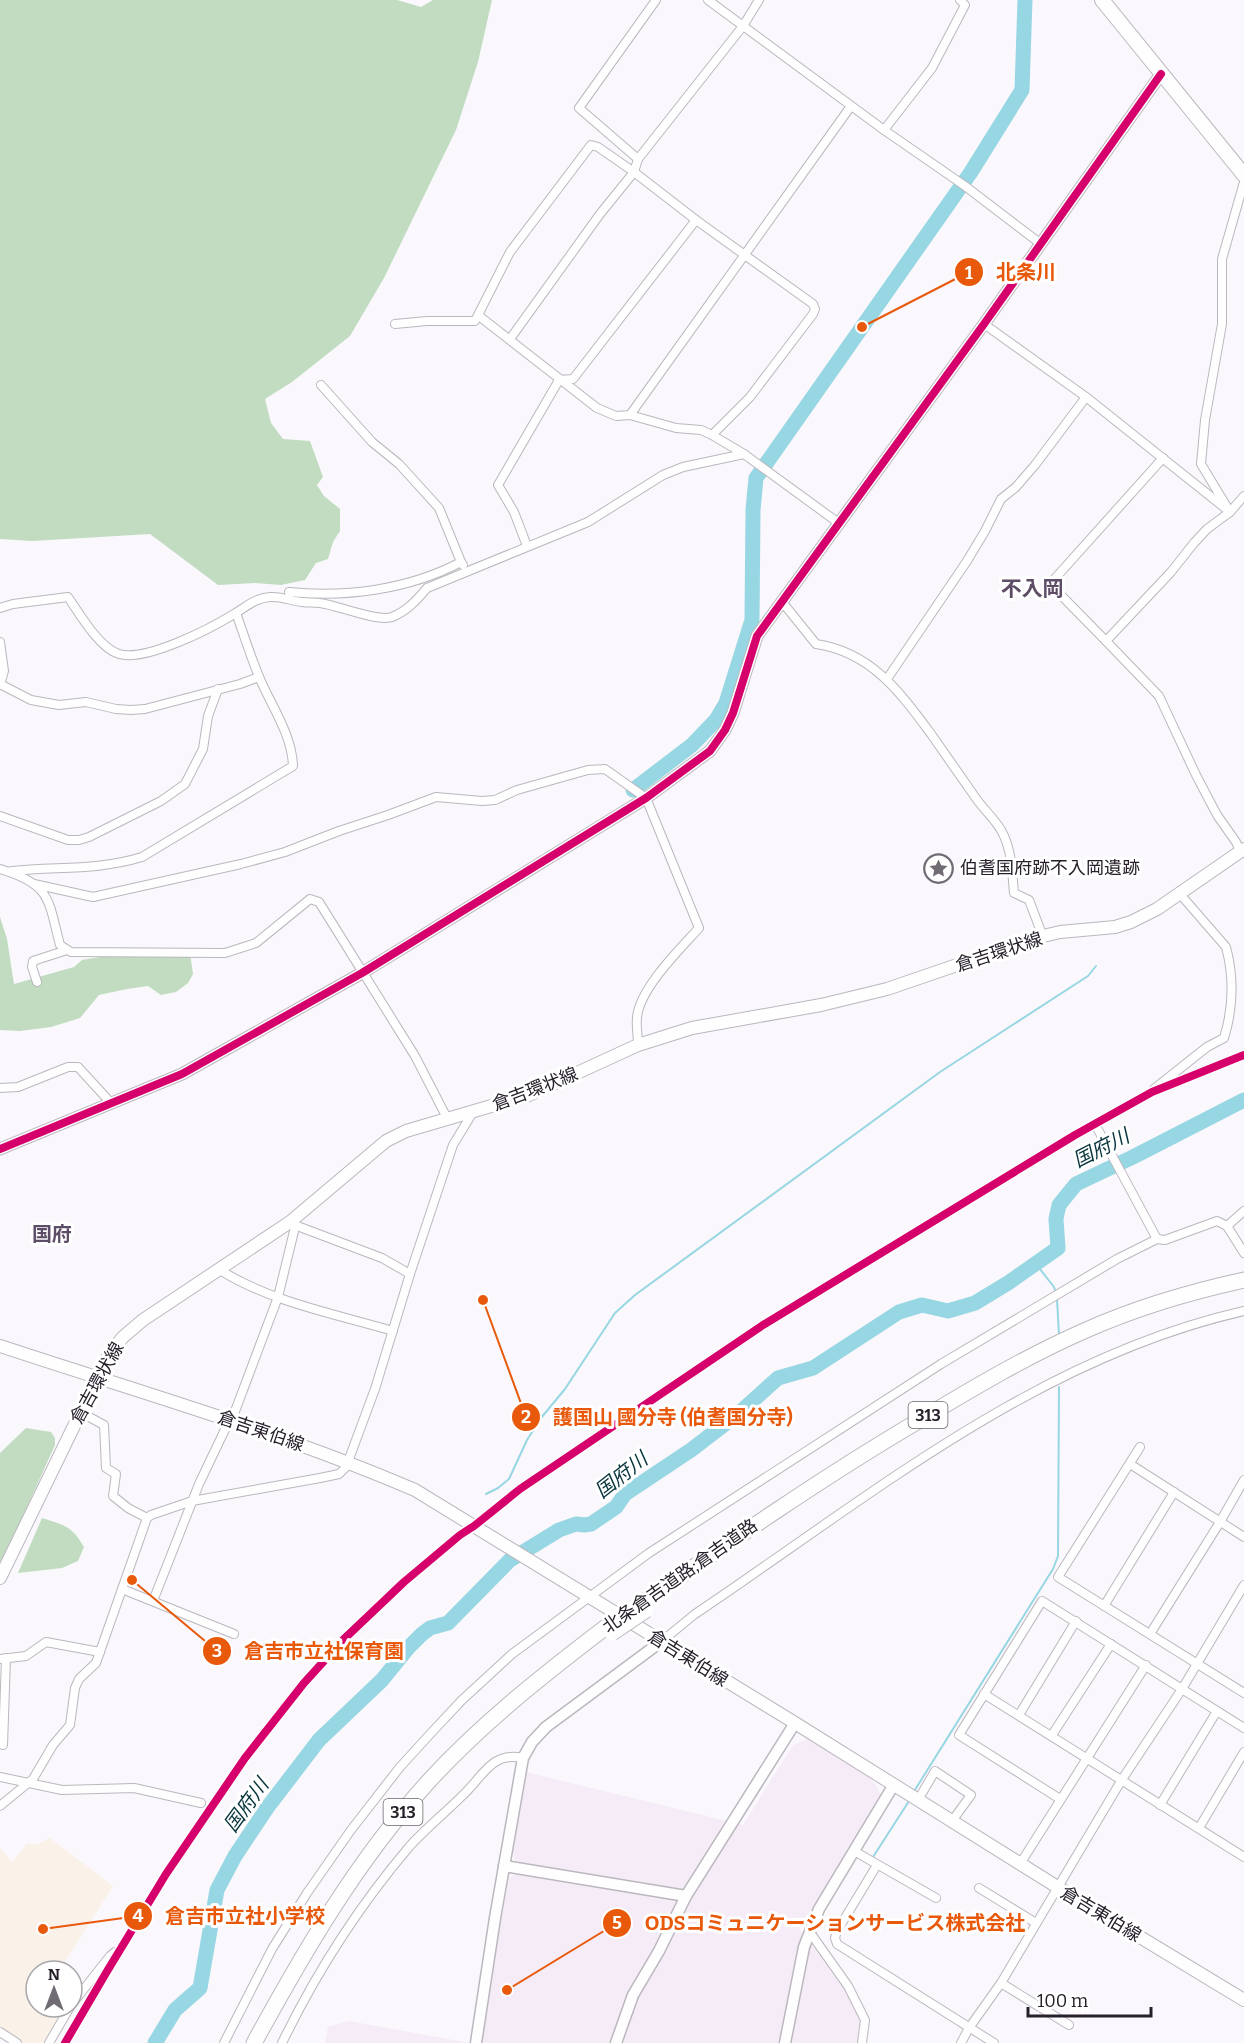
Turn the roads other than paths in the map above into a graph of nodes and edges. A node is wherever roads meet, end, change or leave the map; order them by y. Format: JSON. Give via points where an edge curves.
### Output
{"nodes":[{"id":1,"x":656,"y":0,"type":"edge"},
{"id":2,"x":708,"y":0,"type":"edge"},
{"id":3,"x":759,"y":0,"type":"edge"},
{"id":4,"x":960,"y":0,"type":"edge"},
{"id":5,"x":1102,"y":0,"type":"edge"},
{"id":6,"x":743,"y":26,"type":"junction"},
{"id":7,"x":1161,"y":74,"type":"junction"},
{"id":8,"x":851,"y":106,"type":"junction"},
{"id":9,"x":884,"y":130,"type":"junction"},
{"id":10,"x":638,"y":159,"type":"junction"},
{"id":11,"x":634,"y":172,"type":"junction"},
{"id":12,"x":1244,"y":175,"type":"edge"},
{"id":13,"x":1244,"y":182,"type":"edge"},
{"id":14,"x":696,"y":220,"type":"junction"},
{"id":15,"x":1041,"y":244,"type":"junction"},
{"id":16,"x":744,"y":254,"type":"junction"},
{"id":17,"x":479,"y":316,"type":"junction"},
{"id":18,"x":395,"y":324,"type":"dead end"},
{"id":19,"x":984,"y":324,"type":"junction"},
{"id":20,"x":510,"y":339,"type":"junction"},
{"id":21,"x":560,"y":380,"type":"junction"},
{"id":22,"x":321,"y":385,"type":"dead end"},
{"id":23,"x":1086,"y":397,"type":"junction"},
{"id":24,"x":630,"y":415,"type":"junction"},
{"id":25,"x":712,"y":435,"type":"junction"},
{"id":26,"x":744,"y":454,"type":"junction"},
{"id":27,"x":1163,"y":458,"type":"junction"},
{"id":28,"x":1244,"y":496,"type":"edge"},
{"id":29,"x":1230,"y":512,"type":"junction"},
{"id":30,"x":840,"y":524,"type":"junction"},
{"id":31,"x":527,"y":546,"type":"junction"},
{"id":32,"x":461,"y":562,"type":"junction"},
{"id":33,"x":466,"y":571,"type":"junction"},
{"id":34,"x":289,"y":592,"type":"dead end"},
{"id":35,"x":783,"y":603,"type":"junction"},
{"id":36,"x":0,"y":608,"type":"edge"},
{"id":37,"x":236,"y":614,"type":"junction"},
{"id":38,"x":0,"y":642,"type":"edge"},
{"id":39,"x":1106,"y":642,"type":"junction"},
{"id":40,"x":259,"y":677,"type":"junction"},
{"id":41,"x":887,"y":679,"type":"junction"},
{"id":42,"x":0,"y":685,"type":"edge"},
{"id":43,"x":218,"y":689,"type":"junction"},
{"id":44,"x":646,"y":798,"type":"junction"},
{"id":45,"x":0,"y":816,"type":"edge"},
{"id":46,"x":1242,"y":850,"type":"edge"},
{"id":47,"x":4,"y":870,"type":"edge"},
{"id":48,"x":34,"y":884,"type":"junction"},
{"id":49,"x":1180,"y":894,"type":"junction"},
{"id":50,"x":1043,"y":937,"type":"junction"},
{"id":51,"x":67,"y":950,"type":"junction"},
{"id":52,"x":362,"y":973,"type":"junction"},
{"id":53,"x":37,"y":982,"type":"dead end"},
{"id":54,"x":638,"y":1046,"type":"junction"},
{"id":55,"x":1244,"y":1055,"type":"edge"},
{"id":56,"x":0,"y":1088,"type":"edge"},
{"id":57,"x":1152,"y":1092,"type":"junction"},
{"id":58,"x":111,"y":1103,"type":"junction"},
{"id":59,"x":472,"y":1112,"type":"junction"},
{"id":60,"x":447,"y":1118,"type":"junction"},
{"id":61,"x":1095,"y":1124,"type":"junction"},
{"id":62,"x":0,"y":1149,"type":"edge"},
{"id":63,"x":1244,"y":1211,"type":"edge"},
{"id":64,"x":292,"y":1224,"type":"junction"},
{"id":65,"x":1227,"y":1226,"type":"junction"},
{"id":66,"x":1155,"y":1236,"type":"junction"},
{"id":67,"x":1244,"y":1253,"type":"edge"},
{"id":68,"x":220,"y":1270,"type":"junction"},
{"id":69,"x":410,"y":1274,"type":"junction"},
{"id":70,"x":1244,"y":1280,"type":"edge"},
{"id":71,"x":1244,"y":1288,"type":"edge"},
{"id":72,"x":278,"y":1297,"type":"junction"},
{"id":73,"x":1244,"y":1311,"type":"edge"},
{"id":74,"x":393,"y":1331,"type":"junction"},
{"id":75,"x":0,"y":1346,"type":"edge"},
{"id":76,"x":97,"y":1378,"type":"junction"},
{"id":77,"x":80,"y":1412,"type":"junction"},
{"id":78,"x":230,"y":1419,"type":"junction"},
{"id":79,"x":1140,"y":1447,"type":"dead end"},
{"id":80,"x":349,"y":1461,"type":"junction"},
{"id":81,"x":1130,"y":1464,"type":"junction"},
{"id":82,"x":1244,"y":1480,"type":"edge"},
{"id":83,"x":1174,"y":1492,"type":"junction"},
{"id":84,"x":192,"y":1501,"type":"junction"},
{"id":85,"x":147,"y":1518,"type":"junction"},
{"id":86,"x":1220,"y":1522,"type":"junction"},
{"id":87,"x":479,"y":1529,"type":"junction"},
{"id":88,"x":1244,"y":1537,"type":"edge"},
{"id":89,"x":0,"y":1578,"type":"edge"},
{"id":90,"x":1244,"y":1585,"type":"edge"},
{"id":91,"x":122,"y":1588,"type":"junction"},
{"id":92,"x":589,"y":1596,"type":"junction"},
{"id":93,"x":153,"y":1601,"type":"junction"},
{"id":94,"x":1104,"y":1606,"type":"junction"},
{"id":95,"x":642,"y":1607,"type":"junction"},
{"id":96,"x":1076,"y":1621,"type":"junction"},
{"id":97,"x":609,"y":1630,"type":"junction"},
{"id":98,"x":234,"y":1634,"type":"dead end"},
{"id":99,"x":1150,"y":1634,"type":"junction"},
{"id":100,"x":662,"y":1641,"type":"junction"},
{"id":101,"x":1111,"y":1644,"type":"junction"},
{"id":102,"x":100,"y":1652,"type":"junction"},
{"id":103,"x":3,"y":1659,"type":"edge"},
{"id":104,"x":1198,"y":1664,"type":"junction"},
{"id":105,"x":1146,"y":1665,"type":"junction"},
{"id":106,"x":1182,"y":1689,"type":"junction"},
{"id":107,"x":1244,"y":1693,"type":"edge"},
{"id":108,"x":984,"y":1694,"type":"junction"},
{"id":109,"x":1217,"y":1711,"type":"junction"},
{"id":110,"x":1019,"y":1715,"type":"junction"},
{"id":111,"x":795,"y":1723,"type":"junction"},
{"id":112,"x":1244,"y":1728,"type":"edge"},
{"id":113,"x":1052,"y":1735,"type":"junction"},
{"id":114,"x":3,"y":1745,"type":"dead end"},
{"id":115,"x":1244,"y":1752,"type":"edge"},
{"id":116,"x":523,"y":1758,"type":"junction"},
{"id":117,"x":1086,"y":1759,"type":"junction"},
{"id":118,"x":0,"y":1777,"type":"edge"},
{"id":119,"x":1121,"y":1781,"type":"junction"},
{"id":120,"x":28,"y":1783,"type":"junction"},
{"id":121,"x":893,"y":1786,"type":"junction"},
{"id":122,"x":1060,"y":1799,"type":"junction"},
{"id":123,"x":918,"y":1800,"type":"junction"},
{"id":124,"x":201,"y":1803,"type":"dead end"},
{"id":125,"x":1160,"y":1805,"type":"junction"},
{"id":126,"x":0,"y":1806,"type":"edge"},
{"id":127,"x":952,"y":1821,"type":"junction"},
{"id":128,"x":1198,"y":1828,"type":"junction"},
{"id":129,"x":854,"y":1851,"type":"junction"},
{"id":130,"x":1244,"y":1857,"type":"edge"},
{"id":131,"x":1020,"y":1864,"type":"junction"},
{"id":132,"x":877,"y":1865,"type":"junction"},
{"id":133,"x":504,"y":1866,"type":"junction"},
{"id":134,"x":979,"y":1888,"type":"dead end"},
{"id":135,"x":1059,"y":1888,"type":"junction"},
{"id":136,"x":686,"y":1896,"type":"junction"},
{"id":137,"x":936,"y":1898,"type":"dead end"},
{"id":138,"x":1036,"y":1923,"type":"junction"},
{"id":139,"x":809,"y":1930,"type":"junction"},
{"id":140,"x":121,"y":1949,"type":"junction"},
{"id":141,"x":1001,"y":1983,"type":"junction"},
{"id":142,"x":84,"y":1989,"type":"edge"},
{"id":143,"x":1244,"y":2000,"type":"edge"},
{"id":144,"x":63,"y":2019,"type":"edge"},
{"id":145,"x":1069,"y":2025,"type":"dead end"},
{"id":146,"x":969,"y":2028,"type":"junction"},
{"id":147,"x":0,"y":2032,"type":"edge"},
{"id":148,"x":17,"y":2043,"type":"edge"},
{"id":149,"x":49,"y":2043,"type":"edge"},
{"id":150,"x":65,"y":2043,"type":"edge"},
{"id":151,"x":224,"y":2043,"type":"edge"},
{"id":152,"x":254,"y":2043,"type":"edge"},
{"id":153,"x":262,"y":2043,"type":"edge"},
{"id":154,"x":282,"y":2043,"type":"edge"},
{"id":155,"x":476,"y":2043,"type":"edge"},
{"id":156,"x":616,"y":2043,"type":"edge"},
{"id":157,"x":785,"y":2043,"type":"edge"},
{"id":158,"x":862,"y":2043,"type":"edge"},
{"id":159,"x":961,"y":2043,"type":"edge"},
{"id":160,"x":994,"y":2043,"type":"edge"}],
"edges":[{"from":1,"to":10,"type":"street","via":[[579,108]]},
{"from":2,"to":6,"type":"street"},
{"from":3,"to":6,"type":"street"},
{"from":4,"to":9,"type":"street","via":[[965,5],[932,68]]},
{"from":5,"to":7,"type":"main road"},
{"from":6,"to":8,"type":"street"},
{"from":6,"to":10,"type":"street"},
{"from":7,"to":12,"type":"main road"},
{"from":7,"to":15,"type":"street"},
{"from":8,"to":9,"type":"street"},
{"from":8,"to":16,"type":"street"},
{"from":9,"to":15,"type":"street"},
{"from":10,"to":11,"type":"street"},
{"from":11,"to":14,"type":"street"},
{"from":11,"to":17,"type":"street","via":[[591,145],[510,252]]},
{"from":11,"to":20,"type":"street"},
{"from":13,"to":29,"type":"street","via":[[1222,259],[1222,324],[1201,464]]},
{"from":14,"to":16,"type":"street"},
{"from":14,"to":21,"type":"street","via":[[573,380]]},
{"from":15,"to":19,"type":"street"},
{"from":16,"to":24,"type":"street"},
{"from":16,"to":25,"type":"street","via":[[815,309],[750,397]]},
{"from":17,"to":18,"type":"street","via":[[476,321]]},
{"from":17,"to":20,"type":"street"},
{"from":19,"to":23,"type":"street"},
{"from":19,"to":30,"type":"street"},
{"from":20,"to":21,"type":"street"},
{"from":21,"to":24,"type":"street","via":[[597,408],[616,416]]},
{"from":21,"to":31,"type":"street","via":[[498,485]]},
{"from":22,"to":32,"type":"street","via":[[439,508]]},
{"from":23,"to":27,"type":"street"},
{"from":23,"to":41,"type":"street","via":[[1035,465],[1001,499],[967,561]]},
{"from":24,"to":25,"type":"street"},
{"from":25,"to":26,"type":"street"},
{"from":26,"to":30,"type":"street"},
{"from":26,"to":31,"type":"street","via":[[663,475],[588,522]]},
{"from":27,"to":29,"type":"street"},
{"from":27,"to":39,"type":"street","via":[[1050,584]]},
{"from":28,"to":29,"type":"street"},
{"from":29,"to":39,"type":"street","via":[[1207,529]]},
{"from":30,"to":35,"type":"street"},
{"from":31,"to":33,"type":"street"},
{"from":32,"to":33,"type":"street"},
{"from":32,"to":34,"type":"street","via":[[417,580],[376,589]]},
{"from":33,"to":37,"type":"street","via":[[426,588],[412,605],[391,617],[269,597],[250,602]]},
{"from":35,"to":41,"type":"street","via":[[816,644],[836,646],[859,657]]},
{"from":35,"to":44,"type":"street","via":[[757,636],[725,730],[710,751]]},
{"from":36,"to":37,"type":"street","via":[[68,597],[105,646],[118,654],[137,656],[198,634]]},
{"from":37,"to":40,"type":"street"},
{"from":38,"to":42,"type":"street","via":[[4,671]]},
{"from":39,"to":46,"type":"street","via":[[1159,696],[1217,815]]},
{"from":40,"to":43,"type":"street"},
{"from":40,"to":47,"type":"street","via":[[287,737],[293,766],[142,857],[96,868]]},
{"from":41,"to":50,"type":"street","via":[[1001,830],[1010,854],[1014,893],[1029,900]]},
{"from":42,"to":43,"type":"street","via":[[31,700],[59,705],[86,702],[130,710]]},
{"from":43,"to":45,"type":"street","via":[[198,761],[185,784],[161,801],[79,840],[68,840]]},
{"from":44,"to":48,"type":"street","via":[[605,769],[588,770],[495,800],[436,797],[285,852],[93,897]]},
{"from":44,"to":52,"type":"street"},
{"from":44,"to":54,"type":"street","via":[[699,928],[672,957],[642,1000],[637,1016]]},
{"from":46,"to":49,"type":"main road","name":"倉吉環状線"},
{"from":47,"to":48,"type":"street"},
{"from":48,"to":51,"type":"street","via":[[46,895],[60,945]]},
{"from":49,"to":50,"type":"main road","name":"倉吉環状線","via":[[1131,922]]},
{"from":49,"to":57,"type":"street","via":[[1226,947],[1232,999],[1224,1038]]},
{"from":50,"to":54,"type":"main road","name":"倉吉環状線","via":[[887,989],[692,1028]]},
{"from":51,"to":52,"type":"street","via":[[83,954],[225,953],[256,943],[310,899],[319,902]]},
{"from":51,"to":53,"type":"street","via":[[33,961]]},
{"from":52,"to":58,"type":"street","via":[[182,1074]]},
{"from":52,"to":60,"type":"street","via":[[415,1056]]},
{"from":54,"to":59,"type":"main road","name":"倉吉環状線","via":[[529,1095]]},
{"from":55,"to":57,"type":"street"},
{"from":56,"to":58,"type":"street","via":[[18,1087],[68,1067],[78,1067]]},
{"from":57,"to":61,"type":"street"},
{"from":58,"to":62,"type":"street"},
{"from":59,"to":60,"type":"main road","name":"倉吉環状線"},
{"from":59,"to":69,"type":"street","via":[[453,1145]]},
{"from":60,"to":64,"type":"main road","name":"倉吉環状線","via":[[386,1141]]},
{"from":61,"to":66,"type":"street"},
{"from":61,"to":87,"type":"street","via":[[763,1325],[520,1489]]},
{"from":63,"to":65,"type":"street"},
{"from":64,"to":68,"type":"main road","name":"倉吉環状線"},
{"from":64,"to":69,"type":"street","via":[[382,1258]]},
{"from":64,"to":72,"type":"street"},
{"from":65,"to":66,"type":"street","via":[[1217,1221],[1165,1240]]},
{"from":65,"to":67,"type":"street"},
{"from":66,"to":92,"type":"street","via":[[941,1364]]},
{"from":68,"to":72,"type":"street"},
{"from":68,"to":76,"type":"main road","name":"倉吉環状線","via":[[123,1337]]},
{"from":69,"to":74,"type":"street"},
{"from":70,"to":95,"type":"highway","name":"北条倉吉道路;倉吉道路","number":"313","via":[[1131,1312],[1039,1352],[791,1500]]},
{"from":71,"to":95,"type":"highway","name":"北条倉吉道路;倉吉道路","number":"313","via":[[1135,1320],[1043,1360],[873,1457]]},
{"from":72,"to":74,"type":"street"},
{"from":72,"to":78,"type":"street"},
{"from":73,"to":100,"type":"street","via":[[1132,1345],[1007,1406],[914,1463],[695,1614]]},
{"from":74,"to":80,"type":"street"},
{"from":75,"to":76,"type":"main road","name":"倉吉東伯線"},
{"from":76,"to":77,"type":"main road","name":"倉吉環状線"},
{"from":76,"to":78,"type":"main road","name":"倉吉東伯線"},
{"from":77,"to":85,"type":"street","via":[[104,1425],[106,1468],[116,1474],[113,1496]]},
{"from":77,"to":89,"type":"main road","name":"倉吉環状線"},
{"from":78,"to":80,"type":"main road","name":"倉吉東伯線"},
{"from":78,"to":84,"type":"street"},
{"from":79,"to":81,"type":"street"},
{"from":80,"to":84,"type":"street","via":[[339,1474]]},
{"from":80,"to":87,"type":"main road","name":"倉吉東伯線","via":[[415,1490]]},
{"from":81,"to":83,"type":"street"},
{"from":81,"to":94,"type":"street","via":[[1058,1578]]},
{"from":82,"to":86,"type":"street"},
{"from":83,"to":86,"type":"street"},
{"from":83,"to":94,"type":"street"},
{"from":84,"to":85,"type":"street"},
{"from":84,"to":93,"type":"street"},
{"from":85,"to":91,"type":"street"},
{"from":86,"to":88,"type":"street"},
{"from":86,"to":99,"type":"street"},
{"from":87,"to":92,"type":"main road","name":"倉吉東伯線"},
{"from":87,"to":140,"type":"street","via":[[460,1535],[404,1582],[304,1683],[239,1766]]},
{"from":90,"to":104,"type":"street"},
{"from":91,"to":93,"type":"street"},
{"from":91,"to":102,"type":"street"},
{"from":92,"to":100,"type":"main road","name":"倉吉東伯線"},
{"from":92,"to":151,"type":"street","via":[[512,1654],[462,1700],[400,1767],[307,1893],[272,1949]]},
{"from":93,"to":98,"type":"street"},
{"from":94,"to":99,"type":"street"},
{"from":95,"to":97,"type":"highway","name":"北条倉吉道路;倉吉道路","number":"313","bridge":true},
{"from":96,"to":101,"type":"street"},
{"from":96,"to":108,"type":"street","via":[[1042,1601]]},
{"from":96,"to":110,"type":"street"},
{"from":97,"to":152,"type":"highway","name":"北条倉吉道路;倉吉道路","number":"313","via":[[509,1703],[413,1800],[338,1899]]},
{"from":97,"to":153,"type":"highway","name":"北条倉吉道路;倉吉道路","number":"313","via":[[474,1745],[404,1822],[309,1957]]},
{"from":99,"to":104,"type":"street"},
{"from":100,"to":111,"type":"main road","name":"倉吉東伯線"},
{"from":100,"to":116,"type":"street","via":[[546,1726]]},
{"from":101,"to":105,"type":"street"},
{"from":101,"to":113,"type":"street"},
{"from":102,"to":103,"type":"street","via":[[46,1642],[26,1656]]},
{"from":102,"to":120,"type":"street","via":[[75,1688],[70,1725]]},
{"from":103,"to":114,"type":"street"},
{"from":104,"to":106,"type":"street"},
{"from":104,"to":107,"type":"street"},
{"from":105,"to":106,"type":"street"},
{"from":105,"to":117,"type":"street"},
{"from":106,"to":109,"type":"street"},
{"from":106,"to":119,"type":"street"},
{"from":108,"to":110,"type":"street"},
{"from":108,"to":122,"type":"street","via":[[959,1735]]},
{"from":109,"to":112,"type":"street"},
{"from":109,"to":125,"type":"street"},
{"from":110,"to":113,"type":"street"},
{"from":111,"to":121,"type":"main road","name":"倉吉東伯線"},
{"from":111,"to":136,"type":"street"},
{"from":113,"to":117,"type":"street"},
{"from":115,"to":128,"type":"street"},
{"from":116,"to":133,"type":"street"},
{"from":116,"to":154,"type":"street","via":[[503,1757],[489,1766],[410,1846],[353,1919]]},
{"from":117,"to":119,"type":"street"},
{"from":117,"to":122,"type":"street"},
{"from":118,"to":120,"type":"street"},
{"from":119,"to":125,"type":"street"},
{"from":119,"to":135,"type":"street"},
{"from":120,"to":124,"type":"street","via":[[62,1790],[134,1788]]},
{"from":120,"to":126,"type":"street"},
{"from":121,"to":123,"type":"main road","name":"倉吉東伯線"},
{"from":121,"to":129,"type":"street"},
{"from":122,"to":131,"type":"street"},
{"from":123,"to":127,"type":"main road","name":"倉吉東伯線"},
{"from":123,"to":127,"type":"street","via":[[935,1771],[971,1795]]},
{"from":125,"to":128,"type":"street"},
{"from":127,"to":131,"type":"main road","name":"倉吉東伯線"},
{"from":128,"to":130,"type":"street"},
{"from":129,"to":132,"type":"street"},
{"from":129,"to":139,"type":"street"},
{"from":131,"to":135,"type":"main road","name":"倉吉東伯線"},
{"from":132,"to":137,"type":"street"},
{"from":132,"to":146,"type":"street","via":[[837,1931],[837,1944]]},
{"from":133,"to":136,"type":"street"},
{"from":133,"to":155,"type":"street"},
{"from":134,"to":138,"type":"street"},
{"from":135,"to":138,"type":"street"},
{"from":135,"to":143,"type":"main road","name":"倉吉東伯線"},
{"from":136,"to":156,"type":"street","via":[[633,1995]]},
{"from":138,"to":141,"type":"street"},
{"from":139,"to":157,"type":"street"},
{"from":139,"to":158,"type":"street","via":[[848,1986],[865,2020]]},
{"from":140,"to":142,"type":"street","via":[[110,1956]]},
{"from":140,"to":150,"type":"street"},
{"from":141,"to":145,"type":"street"},
{"from":141,"to":146,"type":"street"},
{"from":144,"to":149,"type":"street"},
{"from":146,"to":159,"type":"street"},
{"from":146,"to":160,"type":"street"},
{"from":147,"to":148,"type":"street"}]}
